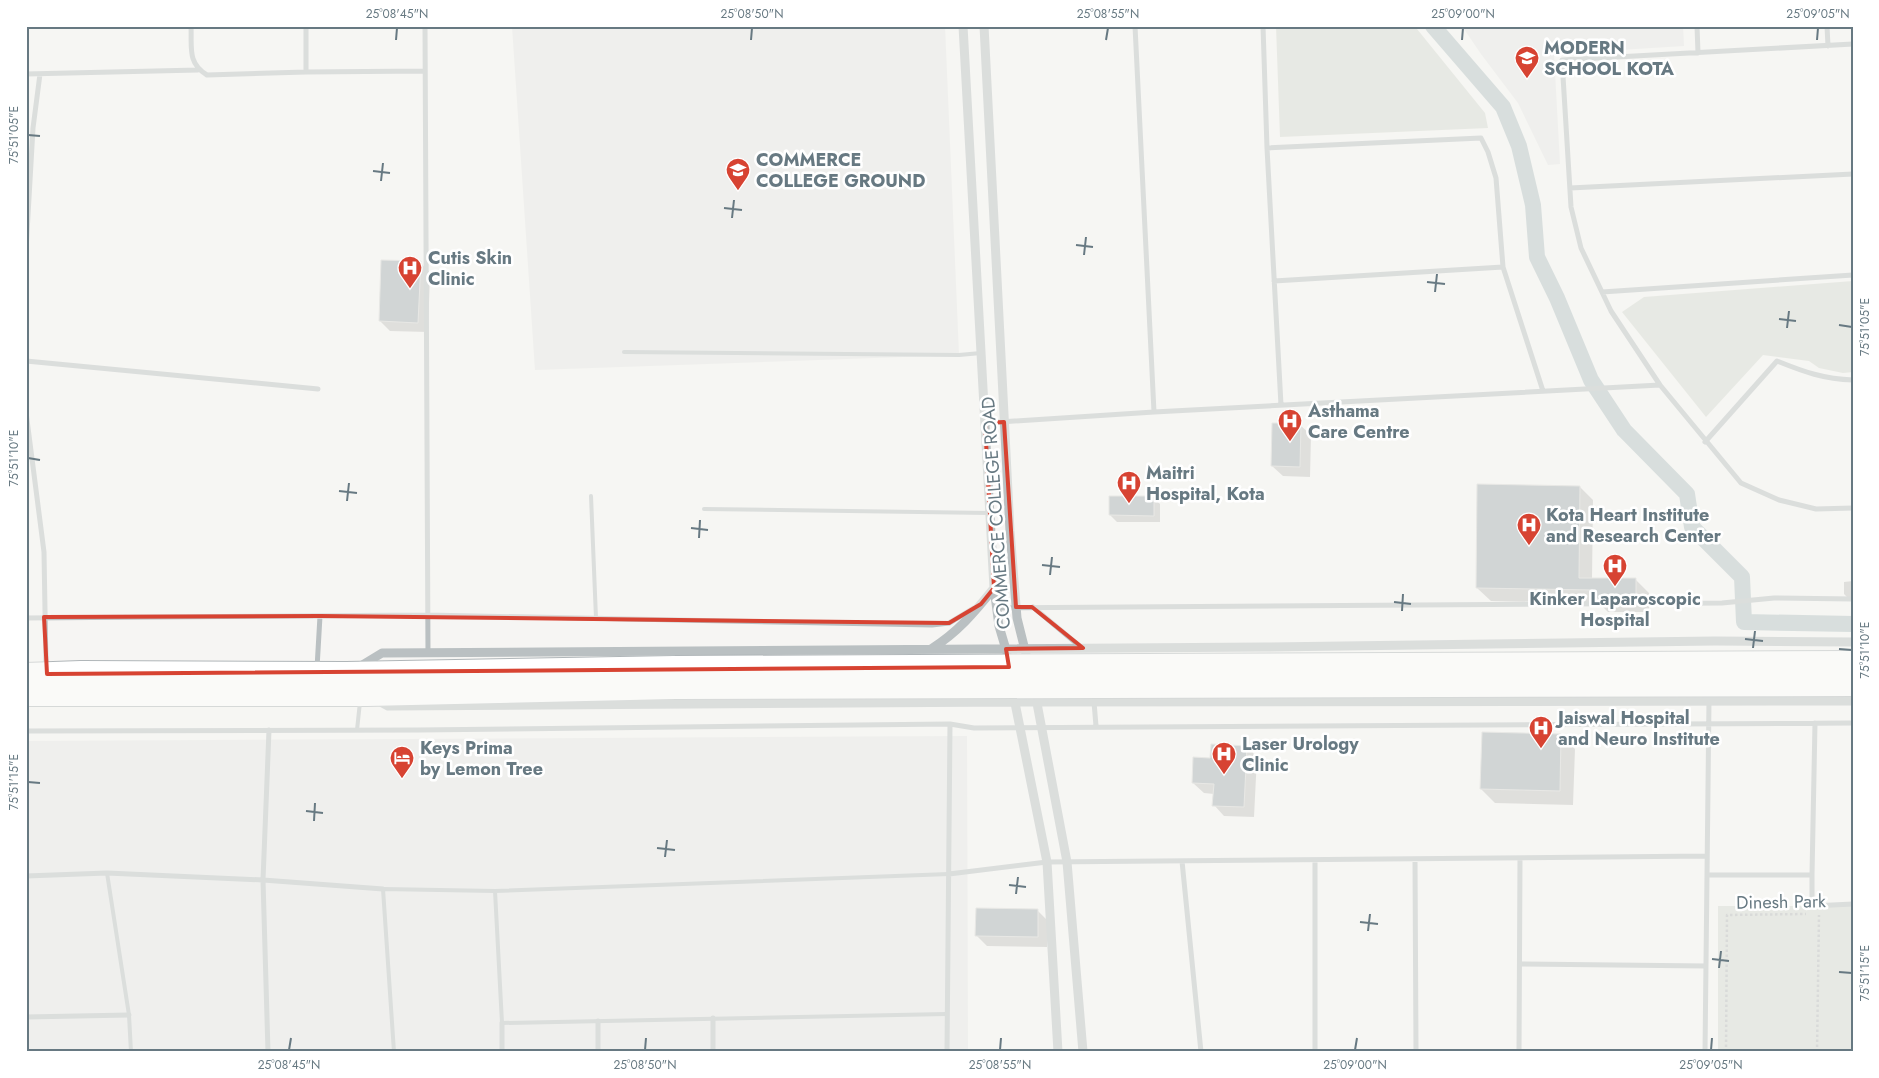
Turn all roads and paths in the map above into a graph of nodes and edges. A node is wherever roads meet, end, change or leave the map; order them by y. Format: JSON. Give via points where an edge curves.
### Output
{"nodes":[{"id":1,"x":191,"y":26,"type":"edge"},
{"id":2,"x":306,"y":26,"type":"edge"},
{"id":3,"x":425,"y":26,"type":"edge"},
{"id":4,"x":962,"y":26,"type":"edge"},
{"id":5,"x":984,"y":26,"type":"edge"},
{"id":6,"x":1135,"y":26,"type":"edge"},
{"id":7,"x":1263,"y":26,"type":"edge"},
{"id":8,"x":1696,"y":26,"type":"edge"},
{"id":9,"x":1827,"y":26,"type":"edge"},
{"id":10,"x":1853,"y":44,"type":"edge"},
{"id":11,"x":1828,"y":46,"type":"junction"},
{"id":12,"x":1698,"y":53,"type":"junction"},
{"id":13,"x":198,"y":70,"type":"junction"},
{"id":14,"x":425,"y":71,"type":"junction"},
{"id":15,"x":306,"y":72,"type":"junction"},
{"id":16,"x":26,"y":74,"type":"edge"},
{"id":17,"x":40,"y":74,"type":"junction"},
{"id":18,"x":1267,"y":148,"type":"junction"},
{"id":19,"x":1853,"y":174,"type":"edge"},
{"id":20,"x":1570,"y":188,"type":"junction"},
{"id":21,"x":26,"y":250,"type":"edge"},
{"id":22,"x":1503,"y":267,"type":"junction"},
{"id":23,"x":1853,"y":275,"type":"edge"},
{"id":24,"x":1274,"y":280,"type":"junction"},
{"id":25,"x":1602,"y":292,"type":"junction"},
{"id":26,"x":624,"y":352,"type":"dead end"},
{"id":27,"x":982,"y":353,"type":"junction"},
{"id":28,"x":26,"y":360,"type":"edge"},
{"id":29,"x":1853,"y":380,"type":"edge"},
{"id":30,"x":1660,"y":385,"type":"junction"},
{"id":31,"x":318,"y":389,"type":"dead end"},
{"id":32,"x":1543,"y":392,"type":"junction"},
{"id":33,"x":1281,"y":405,"type":"junction"},
{"id":34,"x":26,"y":412,"type":"edge"},
{"id":35,"x":1154,"y":412,"type":"junction"},
{"id":36,"x":1004,"y":422,"type":"junction"},
{"id":37,"x":985,"y":423,"type":"junction"},
{"id":38,"x":1705,"y":442,"type":"junction"},
{"id":39,"x":591,"y":496,"type":"dead end"},
{"id":40,"x":1853,"y":508,"type":"edge"},
{"id":41,"x":704,"y":509,"type":"dead end"},
{"id":42,"x":990,"y":513,"type":"junction"},
{"id":43,"x":994,"y":588,"type":"junction"},
{"id":44,"x":1853,"y":599,"type":"edge"},
{"id":45,"x":981,"y":604,"type":"junction"},
{"id":46,"x":1032,"y":606,"type":"junction"},
{"id":47,"x":1016,"y":607,"type":"junction"},
{"id":48,"x":996,"y":608,"type":"junction"},
{"id":49,"x":427,"y":615,"type":"junction"},
{"id":50,"x":320,"y":616,"type":"junction"},
{"id":51,"x":26,"y":618,"type":"edge"},
{"id":52,"x":44,"y":618,"type":"junction"},
{"id":53,"x":596,"y":618,"type":"junction"},
{"id":54,"x":1853,"y":642,"type":"edge"},
{"id":55,"x":1082,"y":648,"type":"junction"},
{"id":56,"x":930,"y":649,"type":"junction"},
{"id":57,"x":1006,"y":649,"type":"junction"},
{"id":58,"x":1024,"y":649,"type":"junction"},
{"id":59,"x":428,"y":650,"type":"junction"},
{"id":60,"x":1853,"y":663,"type":"edge"},
{"id":61,"x":36,"y":674,"type":"edge"},
{"id":62,"x":316,"y":674,"type":"junction"},
{"id":63,"x":346,"y":674,"type":"junction"},
{"id":64,"x":674,"y":678,"type":"junction"},
{"id":65,"x":1853,"y":684,"type":"edge"},
{"id":66,"x":26,"y":694,"type":"edge"},
{"id":67,"x":364,"y":694,"type":"junction"},
{"id":68,"x":1709,"y":700,"type":"junction"},
{"id":69,"x":1853,"y":701,"type":"edge"},
{"id":70,"x":1015,"y":702,"type":"junction"},
{"id":71,"x":1037,"y":702,"type":"junction"},
{"id":72,"x":1094,"y":702,"type":"junction"},
{"id":73,"x":1815,"y":723,"type":"junction"},
{"id":74,"x":1853,"y":723,"type":"edge"},
{"id":75,"x":950,"y":724,"type":"junction"},
{"id":76,"x":1709,"y":724,"type":"junction"},
{"id":77,"x":1096,"y":726,"type":"junction"},
{"id":78,"x":1019,"y":727,"type":"junction"},
{"id":79,"x":1042,"y":727,"type":"junction"},
{"id":80,"x":269,"y":730,"type":"junction"},
{"id":81,"x":357,"y":730,"type":"junction"},
{"id":82,"x":26,"y":732,"type":"edge"},
{"id":83,"x":1708,"y":856,"type":"junction"},
{"id":84,"x":1520,"y":858,"type":"junction"},
{"id":85,"x":1415,"y":859,"type":"junction"},
{"id":86,"x":1315,"y":860,"type":"junction"},
{"id":87,"x":1182,"y":861,"type":"junction"},
{"id":88,"x":1048,"y":862,"type":"junction"},
{"id":89,"x":1068,"y":862,"type":"junction"},
{"id":90,"x":107,"y":873,"type":"junction"},
{"id":91,"x":949,"y":874,"type":"junction"},
{"id":92,"x":1707,"y":875,"type":"junction"},
{"id":93,"x":1812,"y":875,"type":"junction"},
{"id":94,"x":26,"y":876,"type":"edge"},
{"id":95,"x":264,"y":880,"type":"junction"},
{"id":96,"x":383,"y":888,"type":"junction"},
{"id":97,"x":495,"y":891,"type":"junction"},
{"id":98,"x":1853,"y":904,"type":"edge"},
{"id":99,"x":1809,"y":914,"type":"dead end"},
{"id":100,"x":1827,"y":914,"type":"dead end"},
{"id":101,"x":1520,"y":964,"type":"junction"},
{"id":102,"x":1706,"y":966,"type":"junction"},
{"id":103,"x":946,"y":1014,"type":"junction"},
{"id":104,"x":129,"y":1015,"type":"junction"},
{"id":105,"x":26,"y":1017,"type":"edge"},
{"id":106,"x":712,"y":1018,"type":"junction"},
{"id":107,"x":598,"y":1021,"type":"junction"},
{"id":108,"x":502,"y":1023,"type":"junction"},
{"id":109,"x":130,"y":1052,"type":"edge"},
{"id":110,"x":268,"y":1052,"type":"edge"},
{"id":111,"x":394,"y":1052,"type":"edge"},
{"id":112,"x":502,"y":1052,"type":"edge"},
{"id":113,"x":598,"y":1052,"type":"edge"},
{"id":114,"x":713,"y":1052,"type":"edge"},
{"id":115,"x":947,"y":1052,"type":"edge"},
{"id":116,"x":1058,"y":1052,"type":"edge"},
{"id":117,"x":1083,"y":1052,"type":"edge"},
{"id":118,"x":1201,"y":1052,"type":"edge"},
{"id":119,"x":1315,"y":1052,"type":"edge"},
{"id":120,"x":1416,"y":1052,"type":"edge"},
{"id":121,"x":1519,"y":1052,"type":"edge"},
{"id":122,"x":1705,"y":1052,"type":"edge"},
{"id":123,"x":1726,"y":1052,"type":"edge"},
{"id":124,"x":1817,"y":1052,"type":"edge"}],
"edges":[{"from":1,"to":13,"type":"street","via":[[192,60]]},
{"from":2,"to":15,"type":"street"},
{"from":3,"to":14,"type":"street"},
{"from":4,"to":27,"type":"street"},
{"from":5,"to":36,"type":"street","name":"COMMERCE COLLEGE ROAD"},
{"from":6,"to":35,"type":"street"},
{"from":7,"to":18,"type":"street"},
{"from":8,"to":12,"type":"street"},
{"from":9,"to":11,"type":"street"},
{"from":10,"to":11,"type":"street"},
{"from":11,"to":12,"type":"street"},
{"from":12,"to":20,"type":"street","via":[[1562,60]]},
{"from":13,"to":15,"type":"street","via":[[207,75],[221,76]]},
{"from":13,"to":17,"type":"street"},
{"from":14,"to":15,"type":"street"},
{"from":14,"to":49,"type":"street"},
{"from":16,"to":17,"type":"street"},
{"from":17,"to":21,"type":"street","via":[[33,128]]},
{"from":18,"to":22,"type":"street","via":[[1481,138],[1496,178]]},
{"from":18,"to":24,"type":"street"},
{"from":19,"to":20,"type":"street"},
{"from":20,"to":25,"type":"street","via":[[1581,248]]},
{"from":22,"to":24,"type":"street"},
{"from":22,"to":32,"type":"street"},
{"from":23,"to":25,"type":"street"},
{"from":24,"to":33,"type":"street"},
{"from":25,"to":30,"type":"street"},
{"from":26,"to":27,"type":"lane","via":[[959,356]]},
{"from":27,"to":37,"type":"street"},
{"from":28,"to":31,"type":"street"},
{"from":29,"to":38,"type":"street","via":[[1808,374],[1778,361]]},
{"from":30,"to":32,"type":"street"},
{"from":30,"to":38,"type":"street"},
{"from":32,"to":33,"type":"street"},
{"from":33,"to":35,"type":"street"},
{"from":34,"to":52,"type":"street","via":[[44,552]]},
{"from":35,"to":36,"type":"street"},
{"from":36,"to":37,"type":"street"},
{"from":36,"to":47,"type":"street","name":"COMMERCE COLLEGE ROAD"},
{"from":37,"to":42,"type":"street"},
{"from":38,"to":40,"type":"street","via":[[1741,483],[1779,500],[1816,509]]},
{"from":39,"to":53,"type":"lane"},
{"from":41,"to":42,"type":"lane"},
{"from":42,"to":43,"type":"street"},
{"from":43,"to":45,"type":"street"},
{"from":43,"to":48,"type":"street"},
{"from":44,"to":46,"type":"street","via":[[1774,598],[1722,603]]},
{"from":45,"to":53,"type":"street","via":[[949,623],[932,625]]},
{"from":45,"to":56,"type":"street","via":[[949,638]]},
{"from":46,"to":47,"type":"street"},
{"from":46,"to":55,"type":"street"},
{"from":47,"to":48,"type":"street"},
{"from":47,"to":58,"type":"street","name":"COMMERCE COLLEGE ROAD"},
{"from":48,"to":57,"type":"street"},
{"from":49,"to":50,"type":"street"},
{"from":49,"to":53,"type":"street"},
{"from":49,"to":59,"type":"street"},
{"from":50,"to":52,"type":"street"},
{"from":50,"to":62,"type":"street"},
{"from":51,"to":52,"type":"street"},
{"from":52,"to":61,"type":"street"},
{"from":54,"to":55,"type":"street"},
{"from":55,"to":58,"type":"street"},
{"from":56,"to":57,"type":"street"},
{"from":56,"to":59,"type":"street"},
{"from":57,"to":58,"type":"street"},
{"from":57,"to":70,"type":"street"},
{"from":58,"to":71,"type":"street","name":"COMMERCE COLLEGE ROAD"},
{"from":59,"to":63,"type":"street","via":[[382,654]]},
{"from":60,"to":64,"type":"main road","bridge":true},
{"from":61,"to":62,"type":"main road"},
{"from":62,"to":63,"type":"main road"},
{"from":63,"to":64,"type":"main road"},
{"from":64,"to":65,"type":"main road","bridge":true},
{"from":64,"to":67,"type":"main road"},
{"from":66,"to":67,"type":"main road"},
{"from":67,"to":70,"type":"street","via":[[388,706]]},
{"from":67,"to":81,"type":"lane"},
{"from":68,"to":69,"type":"street"},
{"from":68,"to":72,"type":"street"},
{"from":68,"to":76,"type":"street"},
{"from":70,"to":71,"type":"street"},
{"from":70,"to":78,"type":"street"},
{"from":71,"to":72,"type":"street"},
{"from":71,"to":79,"type":"street","name":"COMMERCE COLLEGE ROAD"},
{"from":72,"to":77,"type":"street"},
{"from":73,"to":74,"type":"street"},
{"from":73,"to":76,"type":"street"},
{"from":73,"to":93,"type":"street"},
{"from":75,"to":78,"type":"street","via":[[974,728]]},
{"from":75,"to":81,"type":"street"},
{"from":75,"to":91,"type":"street"},
{"from":76,"to":77,"type":"street"},
{"from":76,"to":83,"type":"street"},
{"from":77,"to":79,"type":"street"},
{"from":78,"to":79,"type":"street"},
{"from":78,"to":88,"type":"street"},
{"from":79,"to":89,"type":"street","name":"COMMERCE COLLEGE ROAD"},
{"from":80,"to":81,"type":"street"},
{"from":80,"to":82,"type":"street"},
{"from":80,"to":95,"type":"street"},
{"from":83,"to":84,"type":"street"},
{"from":83,"to":92,"type":"street"},
{"from":84,"to":85,"type":"street"},
{"from":84,"to":101,"type":"street"},
{"from":85,"to":86,"type":"street"},
{"from":85,"to":120,"type":"street"},
{"from":86,"to":87,"type":"street"},
{"from":86,"to":119,"type":"street"},
{"from":87,"to":89,"type":"street"},
{"from":87,"to":118,"type":"street"},
{"from":88,"to":89,"type":"street"},
{"from":88,"to":91,"type":"street"},
{"from":88,"to":116,"type":"street"},
{"from":89,"to":117,"type":"street","name":"COMMERCE COLLEGE ROAD"},
{"from":90,"to":94,"type":"street"},
{"from":90,"to":95,"type":"street"},
{"from":90,"to":104,"type":"lane"},
{"from":91,"to":97,"type":"lane"},
{"from":91,"to":103,"type":"street"},
{"from":92,"to":93,"type":"street"},
{"from":92,"to":102,"type":"street"},
{"from":93,"to":98,"type":"street","via":[[1812,906]]},
{"from":95,"to":96,"type":"street"},
{"from":95,"to":110,"type":"street"},
{"from":96,"to":97,"type":"lane"},
{"from":96,"to":111,"type":"lane"},
{"from":97,"to":108,"type":"lane"},
{"from":99,"to":123,"type":"path","name":"Dinesh Park","via":[[1727,915]]},
{"from":100,"to":124,"type":"path","name":"Dinesh Park","via":[[1819,914]]},
{"from":101,"to":102,"type":"street"},
{"from":101,"to":121,"type":"street"},
{"from":102,"to":122,"type":"street"},
{"from":103,"to":106,"type":"lane"},
{"from":103,"to":115,"type":"street"},
{"from":104,"to":105,"type":"street"},
{"from":104,"to":109,"type":"lane"},
{"from":106,"to":107,"type":"lane"},
{"from":106,"to":114,"type":"street"},
{"from":107,"to":108,"type":"lane"},
{"from":107,"to":113,"type":"street"},
{"from":108,"to":112,"type":"street"}]}
